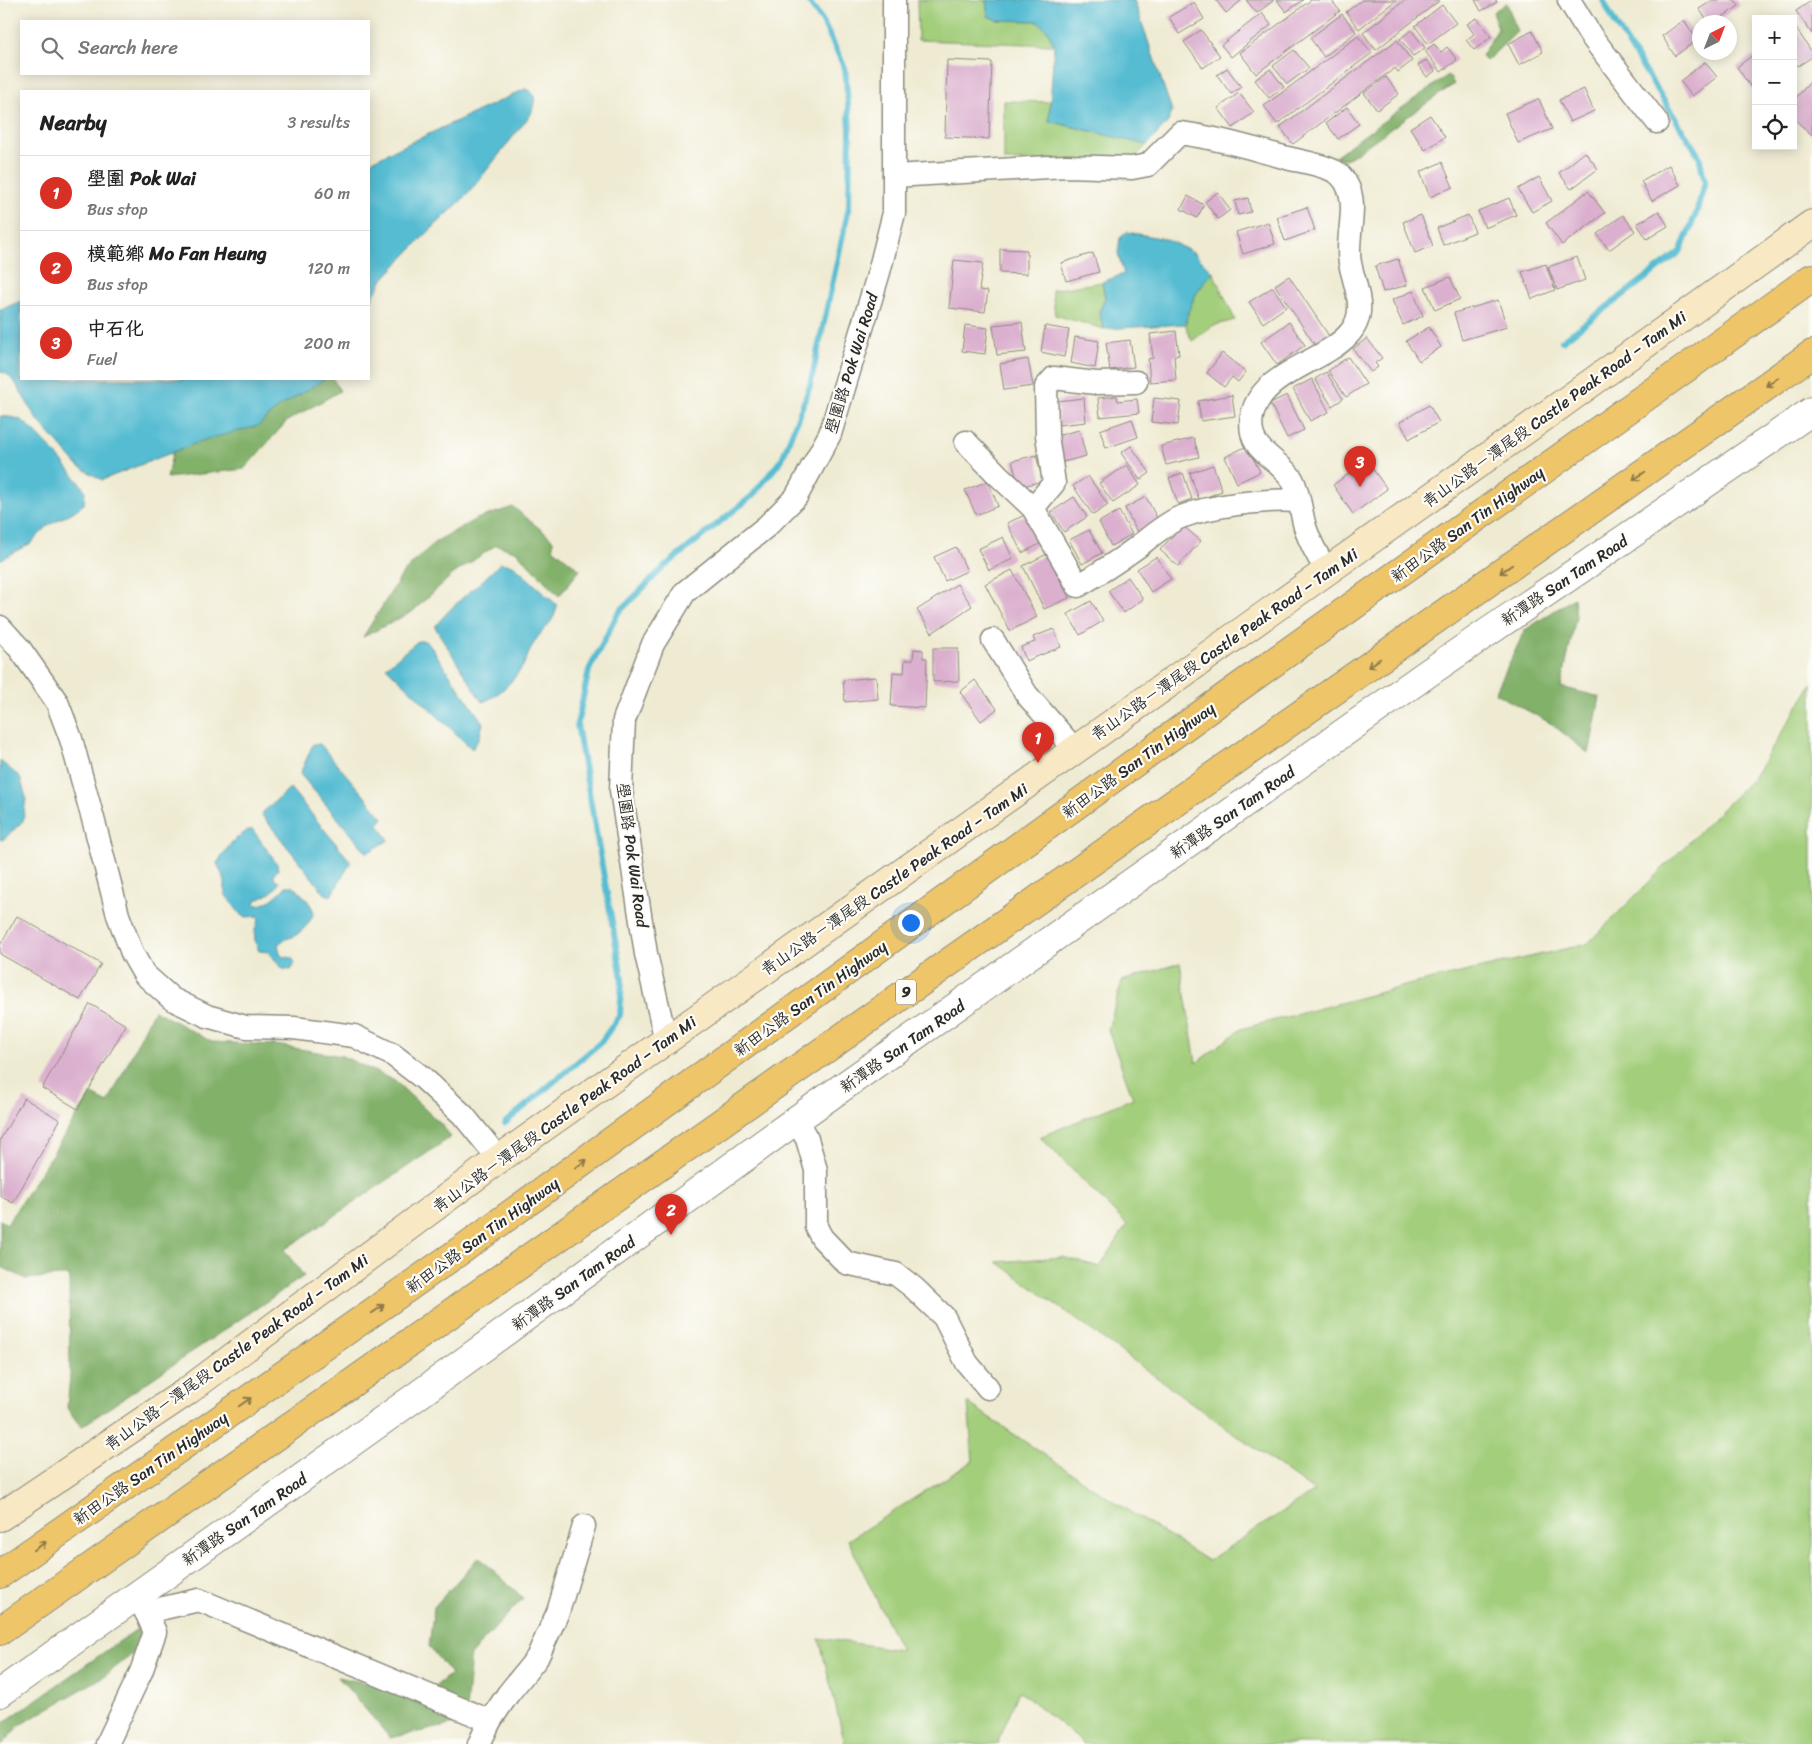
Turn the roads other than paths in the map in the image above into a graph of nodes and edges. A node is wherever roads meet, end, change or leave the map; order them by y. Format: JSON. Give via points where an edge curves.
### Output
{"nodes":[{"id":1,"x":894,"y":0,"type":"edge"},
{"id":2,"x":1569,"y":0,"type":"edge"},
{"id":3,"x":1657,"y":122,"type":"dead end"},
{"id":4,"x":894,"y":176,"type":"junction"},
{"id":5,"x":1812,"y":224,"type":"edge"},
{"id":6,"x":1812,"y":278,"type":"edge"},
{"id":7,"x":1812,"y":354,"type":"edge"},
{"id":8,"x":1136,"y":382,"type":"dead end"},
{"id":9,"x":1812,"y":411,"type":"edge"},
{"id":10,"x":966,"y":442,"type":"dead end"},
{"id":11,"x":1298,"y":500,"type":"junction"},
{"id":12,"x":1033,"y":508,"type":"junction"},
{"id":13,"x":1327,"y":571,"type":"junction"},
{"id":14,"x":0,"y":627,"type":"edge"},
{"id":15,"x":993,"y":640,"type":"dead end"},
{"id":16,"x":1075,"y":750,"type":"junction"},
{"id":17,"x":666,"y":1041,"type":"junction"},
{"id":18,"x":796,"y":1120,"type":"junction"},
{"id":19,"x":499,"y":1159,"type":"junction"},
{"id":20,"x":988,"y":1388,"type":"dead end"},
{"id":21,"x":0,"y":1517,"type":"edge"},
{"id":22,"x":584,"y":1526,"type":"dead end"},
{"id":23,"x":0,"y":1574,"type":"edge"},
{"id":24,"x":140,"y":1604,"type":"junction"},
{"id":25,"x":0,"y":1631,"type":"edge"},
{"id":26,"x":0,"y":1693,"type":"edge"},
{"id":27,"x":490,"y":1721,"type":"junction"},
{"id":28,"x":107,"y":1744,"type":"edge"},
{"id":29,"x":479,"y":1744,"type":"edge"}],
"edges":[{"from":1,"to":4,"type":"street","name":"壆圍路 Pok Wai Road"},
{"from":2,"to":3,"type":"street"},
{"from":4,"to":11,"type":"street","via":[[1066,166],[1132,168],[1148,165],[1180,133],[1209,137],[1336,172],[1348,185],[1351,198],[1349,259],[1360,300],[1356,324],[1339,343],[1267,389],[1252,415],[1252,433],[1258,448],[1287,472],[1294,482]]},
{"from":4,"to":17,"type":"street","name":"壆圍路 Pok Wai Road","via":[[894,213],[830,434],[796,496],[768,526],[685,592],[652,644],[624,720],[621,790],[646,954]]},
{"from":5,"to":13,"type":"main road","name":"青山公路－潭尾段 Castle Peak Road – Tam Mi"},
{"from":23,"to":6,"type":"highway","name":"新田公路 San Tin Highway","one_way":true,"via":[[464,1248]]},
{"from":7,"to":25,"type":"highway","number":"9","one_way":true},
{"from":8,"to":12,"type":"street","via":[[1096,383],[1054,378],[1046,387],[1047,435],[1054,483]]},
{"from":9,"to":18,"type":"street","name":"新潭路 San Tam Road","via":[[1428,672]]},
{"from":10,"to":12,"type":"street"},
{"from":11,"to":12,"type":"street","via":[[1208,509],[1179,518],[1078,586]]},
{"from":11,"to":13,"type":"street","via":[[1315,552]]},
{"from":13,"to":16,"type":"main road","name":"青山公路－潭尾段 Castle Peak Road – Tam Mi"},
{"from":14,"to":19,"type":"street","via":[[20,649],[56,702],[71,739],[118,916],[144,974],[172,999],[207,1016],[246,1027],[294,1028],[354,1036],[393,1055],[462,1115]]},
{"from":15,"to":16,"type":"street","via":[[1027,695]]},
{"from":16,"to":17,"type":"main road","name":"青山公路－潭尾段 Castle Peak Road – Tam Mi"},
{"from":17,"to":19,"type":"main road","name":"青山公路－潭尾段 Castle Peak Road – Tam Mi"},
{"from":18,"to":20,"type":"street","via":[[807,1138],[816,1170],[816,1227],[822,1238],[846,1263],[896,1274],[914,1288],[944,1317],[967,1363]]},
{"from":18,"to":24,"type":"street","name":"新潭路 San Tam Road","via":[[414,1398]]},
{"from":19,"to":21,"type":"main road","name":"青山公路－潭尾段 Castle Peak Road – Tam Mi","via":[[186,1392]]},
{"from":22,"to":27,"type":"street","via":[[558,1612],[537,1658]]},
{"from":24,"to":26,"type":"street","name":"新潭路 San Tam Road"},
{"from":24,"to":27,"type":"street","via":[[198,1600]]},
{"from":24,"to":28,"type":"street","via":[[155,1632],[141,1672]]},
{"from":27,"to":29,"type":"street"}]}
